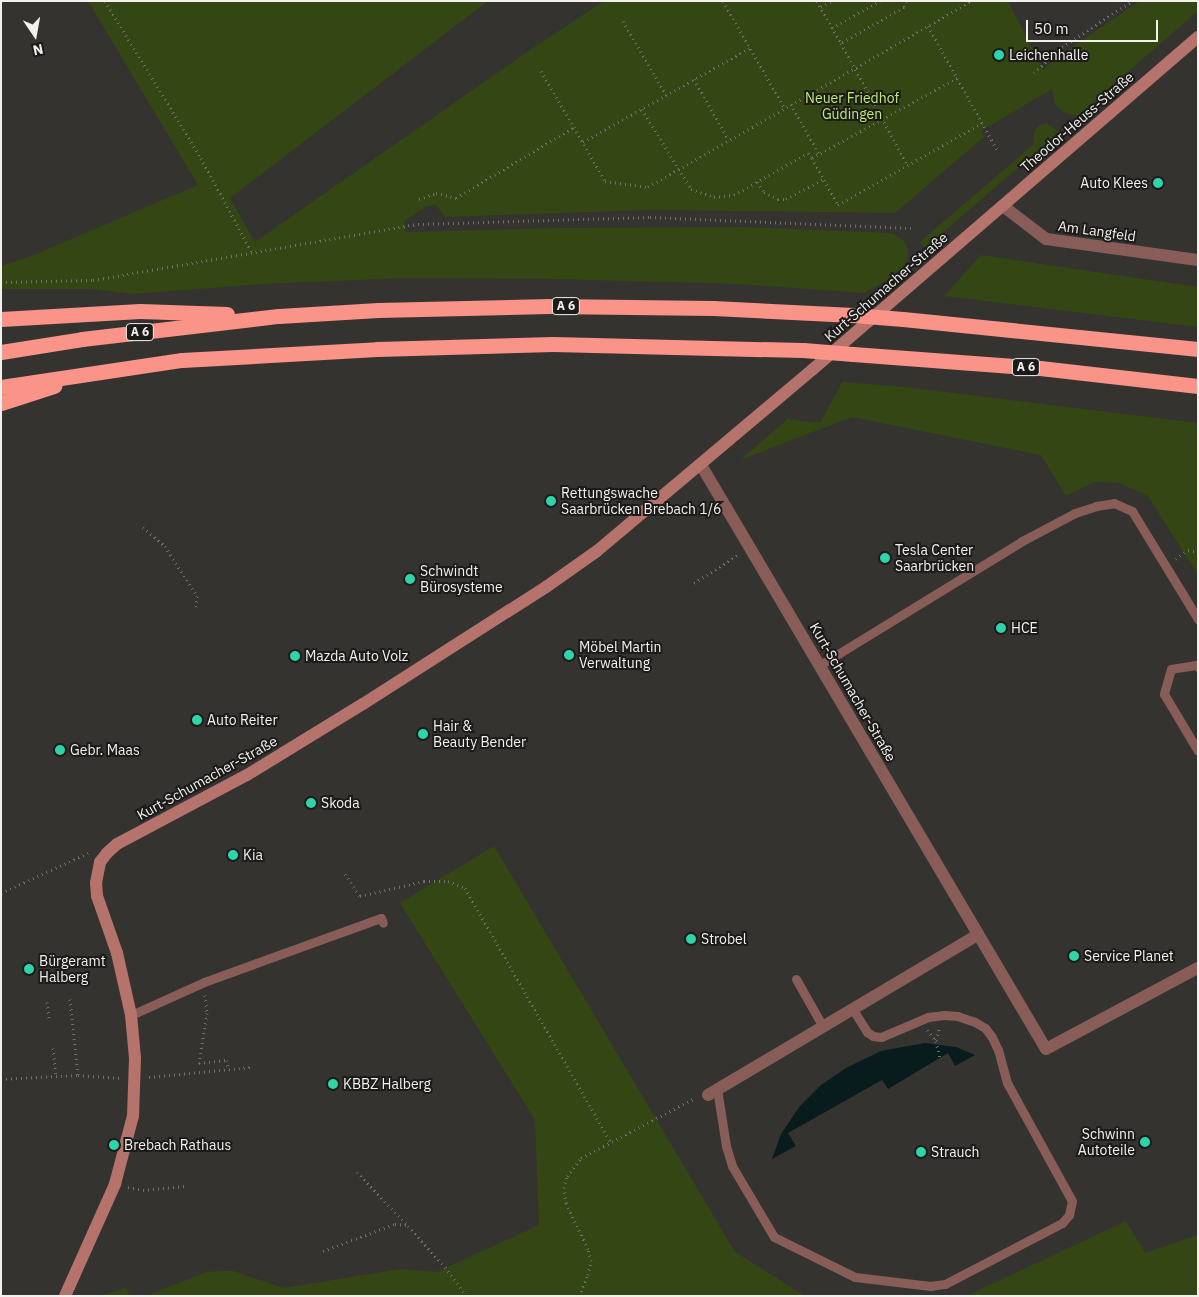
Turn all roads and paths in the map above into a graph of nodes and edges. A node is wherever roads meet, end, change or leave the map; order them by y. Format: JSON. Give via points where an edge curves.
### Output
{"nodes":[{"id":1,"x":105,"y":1,"type":"edge"},
{"id":2,"x":723,"y":1,"type":"edge"},
{"id":3,"x":817,"y":1,"type":"edge"},
{"id":4,"x":832,"y":1,"type":"edge"},
{"id":5,"x":880,"y":1,"type":"edge"},
{"id":6,"x":906,"y":1,"type":"edge"},
{"id":7,"x":971,"y":1,"type":"edge"},
{"id":8,"x":1132,"y":1,"type":"edge"},
{"id":9,"x":821,"y":8,"type":"junction"},
{"id":10,"x":623,"y":21,"type":"dead end"},
{"id":11,"x":928,"y":26,"type":"junction"},
{"id":12,"x":832,"y":28,"type":"junction"},
{"id":13,"x":1198,"y":37,"type":"edge"},
{"id":14,"x":840,"y":43,"type":"junction"},
{"id":15,"x":750,"y":48,"type":"junction"},
{"id":16,"x":853,"y":68,"type":"junction"},
{"id":17,"x":541,"y":70,"type":"dead end"},
{"id":18,"x":1034,"y":73,"type":"dead end"},
{"id":19,"x":958,"y":78,"type":"junction"},
{"id":20,"x":694,"y":79,"type":"junction"},
{"id":21,"x":666,"y":95,"type":"junction"},
{"id":22,"x":791,"y":104,"type":"junction"},
{"id":23,"x":784,"y":107,"type":"junction"},
{"id":24,"x":642,"y":109,"type":"junction"},
{"id":25,"x":883,"y":119,"type":"junction"},
{"id":26,"x":982,"y":123,"type":"junction"},
{"id":27,"x":574,"y":127,"type":"junction"},
{"id":28,"x":728,"y":139,"type":"junction"},
{"id":29,"x":583,"y":142,"type":"junction"},
{"id":30,"x":998,"y":152,"type":"dead end"},
{"id":31,"x":819,"y":154,"type":"junction"},
{"id":32,"x":812,"y":158,"type":"junction"},
{"id":33,"x":908,"y":164,"type":"junction"},
{"id":34,"x":676,"y":169,"type":"junction"},
{"id":35,"x":824,"y":179,"type":"junction"},
{"id":36,"x":757,"y":182,"type":"junction"},
{"id":37,"x":419,"y":199,"type":"dead end"},
{"id":38,"x":1003,"y":206,"type":"junction"},
{"id":39,"x":911,"y":228,"type":"dead end"},
{"id":40,"x":976,"y":229,"type":"joint"},
{"id":41,"x":251,"y":251,"type":"junction"},
{"id":42,"x":1198,"y":260,"type":"edge"},
{"id":43,"x":1,"y":282,"type":"edge"},
{"id":44,"x":279,"y":316,"type":"junction"},
{"id":45,"x":1,"y":320,"type":"edge"},
{"id":46,"x":1198,"y":348,"type":"edge"},
{"id":47,"x":1,"y":352,"type":"edge"},
{"id":48,"x":103,"y":370,"type":"junction"},
{"id":49,"x":1198,"y":386,"type":"edge"},
{"id":50,"x":1,"y":387,"type":"edge"},
{"id":51,"x":1,"y":403,"type":"edge"},
{"id":52,"x":701,"y":465,"type":"junction"},
{"id":53,"x":143,"y":528,"type":"dead end"},
{"id":54,"x":751,"y":547,"type":"junction"},
{"id":55,"x":1198,"y":552,"type":"edge"},
{"id":56,"x":1166,"y":567,"type":"junction"},
{"id":57,"x":694,"y":583,"type":"dead end"},
{"id":58,"x":196,"y":607,"type":"dead end"},
{"id":59,"x":1198,"y":619,"type":"edge"},
{"id":60,"x":820,"y":665,"type":"junction"},
{"id":61,"x":1198,"y":667,"type":"edge"},
{"id":62,"x":1198,"y":751,"type":"edge"},
{"id":63,"x":117,"y":844,"type":"junction"},
{"id":64,"x":345,"y":874,"type":"dead end"},
{"id":65,"x":1,"y":893,"type":"edge"},
{"id":66,"x":383,"y":923,"type":"dead end"},
{"id":67,"x":978,"y":935,"type":"junction"},
{"id":68,"x":1198,"y":968,"type":"edge"},
{"id":69,"x":796,"y":979,"type":"dead end"},
{"id":70,"x":204,"y":982,"type":"junction"},
{"id":71,"x":70,"y":999,"type":"dead end"},
{"id":72,"x":47,"y":1002,"type":"dead end"},
{"id":73,"x":852,"y":1008,"type":"junction"},
{"id":74,"x":131,"y":1015,"type":"junction"},
{"id":75,"x":49,"y":1019,"type":"dead end"},
{"id":76,"x":822,"y":1026,"type":"junction"},
{"id":77,"x":936,"y":1040,"type":"dead end"},
{"id":78,"x":53,"y":1048,"type":"dead end"},
{"id":79,"x":940,"y":1058,"type":"dead end"},
{"id":80,"x":253,"y":1067,"type":"dead end"},
{"id":81,"x":228,"y":1070,"type":"junction"},
{"id":82,"x":78,"y":1075,"type":"junction"},
{"id":83,"x":56,"y":1076,"type":"junction"},
{"id":84,"x":135,"y":1077,"type":"junction"},
{"id":85,"x":118,"y":1078,"type":"dead end"},
{"id":86,"x":1,"y":1079,"type":"edge"},
{"id":87,"x":713,"y":1092,"type":"junction"},
{"id":88,"x":611,"y":1142,"type":"junction"},
{"id":89,"x":357,"y":1172,"type":"dead end"},
{"id":90,"x":115,"y":1184,"type":"junction"},
{"id":91,"x":185,"y":1186,"type":"dead end"},
{"id":92,"x":408,"y":1226,"type":"junction"},
{"id":93,"x":323,"y":1251,"type":"dead end"},
{"id":94,"x":65,"y":1296,"type":"edge"},
{"id":95,"x":466,"y":1296,"type":"edge"},
{"id":96,"x":579,"y":1296,"type":"edge"}],
"edges":[{"from":1,"to":41,"type":"path","via":[[201,158]]},
{"from":2,"to":15,"type":"path"},
{"from":3,"to":9,"type":"path"},
{"from":4,"to":9,"type":"path"},
{"from":5,"to":12,"type":"path"},
{"from":6,"to":14,"type":"path","via":[[904,7]]},
{"from":7,"to":11,"type":"path"},
{"from":8,"to":18,"type":"path","via":[[1062,47]]},
{"from":9,"to":12,"type":"path"},
{"from":10,"to":21,"type":"path"},
{"from":11,"to":16,"type":"path"},
{"from":11,"to":19,"type":"path"},
{"from":12,"to":14,"type":"path"},
{"from":13,"to":38,"type":"street","name":"Theodor-Heuss-Straße"},
{"from":14,"to":16,"type":"path"},
{"from":15,"to":20,"type":"path"},
{"from":15,"to":23,"type":"path"},
{"from":16,"to":22,"type":"path"},
{"from":16,"to":25,"type":"path"},
{"from":17,"to":27,"type":"path"},
{"from":19,"to":25,"type":"path"},
{"from":19,"to":26,"type":"path"},
{"from":20,"to":21,"type":"path"},
{"from":20,"to":28,"type":"path"},
{"from":21,"to":24,"type":"path"},
{"from":22,"to":23,"type":"path"},
{"from":22,"to":31,"type":"path"},
{"from":23,"to":28,"type":"path"},
{"from":24,"to":29,"type":"path"},
{"from":24,"to":34,"type":"path"},
{"from":25,"to":31,"type":"path"},
{"from":25,"to":33,"type":"path"},
{"from":26,"to":30,"type":"path"},
{"from":26,"to":33,"type":"path"},
{"from":27,"to":29,"type":"path"},
{"from":27,"to":37,"type":"path","via":[[456,198],[436,193]]},
{"from":28,"to":34,"type":"path"},
{"from":29,"to":34,"type":"path","via":[[605,181],[648,187]]},
{"from":31,"to":32,"type":"path"},
{"from":32,"to":35,"type":"path"},
{"from":32,"to":36,"type":"path","via":[[808,153]]},
{"from":33,"to":35,"type":"path","via":[[838,205]]},
{"from":34,"to":36,"type":"path","via":[[691,189],[704,196],[734,195]]},
{"from":35,"to":36,"type":"path","via":[[786,199],[764,192]]},
{"from":38,"to":40,"type":"street","name":"Theodor-Heuss-Straße"},
{"from":38,"to":42,"type":"street","name":"Am Langfeld","via":[[1046,239]]},
{"from":39,"to":41,"type":"path","via":[[650,217],[418,224]]},
{"from":40,"to":52,"type":"street","name":"Kurt-Schumacher-Straße"},
{"from":41,"to":43,"type":"path","via":[[93,280]]},
{"from":44,"to":45,"type":"highway","via":[[140,311]]},
{"from":44,"to":46,"type":"highway","number":"A 6","bridge":true,"via":[[549,306],[713,308],[903,319]]},
{"from":44,"to":47,"type":"highway","number":"A 6"},
{"from":48,"to":49,"type":"highway","number":"A 6","bridge":true,"via":[[259,354],[553,344],[803,350],[1040,368]]},
{"from":48,"to":50,"type":"highway","number":"A 6"},
{"from":48,"to":51,"type":"highway","number":"A 6"},
{"from":52,"to":54,"type":"street","name":"Kurt-Schumacher-Straße"},
{"from":52,"to":63,"type":"street","name":"Kurt-Schumacher-Straße","via":[[597,551],[546,588],[247,776]]},
{"from":53,"to":58,"type":"path","via":[[165,546],[197,596]]},
{"from":54,"to":57,"type":"path"},
{"from":54,"to":60,"type":"street","name":"Kurt-Schumacher-Straße"},
{"from":55,"to":56,"type":"path","via":[[1188,550]]},
{"from":56,"to":59,"type":"lane"},
{"from":56,"to":60,"type":"lane","via":[[1132,511],[1114,504],[1096,506],[1075,513],[1022,542]]},
{"from":60,"to":67,"type":"street","name":"Kurt-Schumacher-Straße"},
{"from":61,"to":62,"type":"lane","via":[[1171,669],[1164,694]]},
{"from":63,"to":65,"type":"path","via":[[93,851]]},
{"from":63,"to":74,"type":"street","name":"Kurt-Schumacher-Straße","via":[[100,862],[96,883],[117,952]]},
{"from":64,"to":88,"type":"path","via":[[360,896],[424,880],[448,881],[465,888]]},
{"from":66,"to":70,"type":"lane","via":[[381,918]]},
{"from":67,"to":68,"type":"street","name":"Kurt-Schumacher-Straße","via":[[1046,1049]]},
{"from":67,"to":73,"type":"street"},
{"from":69,"to":76,"type":"lane"},
{"from":70,"to":74,"type":"lane"},
{"from":70,"to":81,"type":"path","via":[[206,1013],[199,1063],[227,1060]]},
{"from":71,"to":82,"type":"path"},
{"from":72,"to":75,"type":"path"},
{"from":73,"to":76,"type":"street"},
{"from":73,"to":87,"type":"lane","via":[[873,1036],[881,1036],[928,1017],[944,1015],[967,1019],[984,1028],[998,1050],[1007,1083],[1072,1201],[1069,1215],[1062,1223],[944,1284],[930,1286],[855,1277],[774,1237],[732,1166]]},
{"from":74,"to":84,"type":"street","name":"Kurt-Schumacher-Straße"},
{"from":76,"to":87,"type":"street"},
{"from":77,"to":79,"type":"path"},
{"from":78,"to":83,"type":"path"},
{"from":80,"to":81,"type":"path"},
{"from":81,"to":84,"type":"path"},
{"from":82,"to":83,"type":"path"},
{"from":82,"to":85,"type":"path"},
{"from":83,"to":86,"type":"path"},
{"from":84,"to":90,"type":"street","name":"Kurt-Schumacher-Straße","via":[[133,1116]]},
{"from":87,"to":88,"type":"path","via":[[695,1098]]},
{"from":88,"to":96,"type":"path","via":[[581,1158],[567,1176],[564,1188],[566,1203],[588,1249],[590,1261]]},
{"from":89,"to":92,"type":"path"},
{"from":90,"to":91,"type":"path","via":[[143,1190]]},
{"from":90,"to":94,"type":"street","name":"Kurt-Schumacher-Straße"},
{"from":92,"to":93,"type":"path","via":[[395,1224]]},
{"from":92,"to":95,"type":"path"}]}
